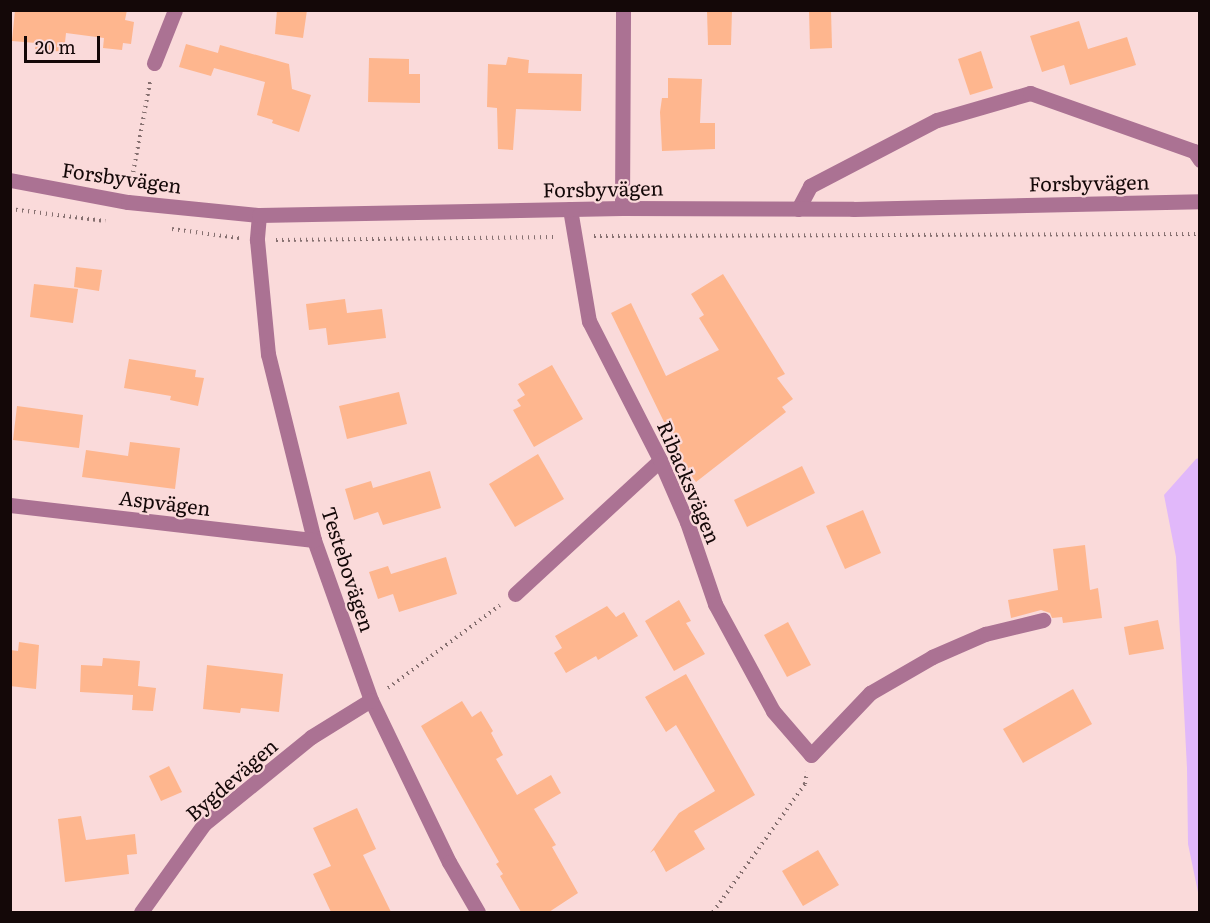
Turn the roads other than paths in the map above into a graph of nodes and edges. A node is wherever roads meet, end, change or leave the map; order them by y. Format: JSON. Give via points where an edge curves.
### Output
{"nodes":[{"id":1,"x":175,"y":10,"type":"edge"},
{"id":2,"x":623,"y":10,"type":"edge"},
{"id":3,"x":154,"y":63,"type":"road end"},
{"id":4,"x":1200,"y":160,"type":"edge"},
{"id":5,"x":10,"y":180,"type":"edge"},
{"id":6,"x":1200,"y":201,"type":"edge"},
{"id":7,"x":622,"y":208,"type":"junction"},
{"id":8,"x":798,"y":208,"type":"junction"},
{"id":9,"x":570,"y":209,"type":"junction"},
{"id":10,"x":259,"y":214,"type":"junction"},
{"id":11,"x":660,"y":460,"type":"junction"},
{"id":12,"x":10,"y":505,"type":"edge"},
{"id":13,"x":314,"y":540,"type":"junction"},
{"id":14,"x":515,"y":594,"type":"road end"},
{"id":15,"x":1043,"y":620,"type":"dead end"},
{"id":16,"x":371,"y":700,"type":"junction"},
{"id":17,"x":141,"y":912,"type":"edge"},
{"id":18,"x":478,"y":912,"type":"edge"}],
"edges":[{"from":1,"to":3,"type":"street"},
{"from":2,"to":7,"type":"street"},
{"from":4,"to":8,"type":"street","via":[[1194,151],[1030,93],[937,120],[810,186]]},
{"from":5,"to":10,"type":"street","name":"Forsbyvägen","via":[[128,202]]},
{"from":6,"to":8,"type":"street","name":"Forsbyvägen"},
{"from":7,"to":8,"type":"street","name":"Forsbyvägen"},
{"from":7,"to":9,"type":"street","name":"Forsbyvägen"},
{"from":9,"to":10,"type":"street","name":"Forsbyvägen"},
{"from":9,"to":11,"type":"street","name":"Ribacksvägen","via":[[589,321]]},
{"from":10,"to":13,"type":"street","name":"Testebovägen","via":[[257,240],[268,354]]},
{"from":11,"to":14,"type":"street"},
{"from":11,"to":15,"type":"street","name":"Ribacksvägen","via":[[687,522],[715,604],[773,711],[811,755],[870,693],[932,657],[985,634]]},
{"from":12,"to":13,"type":"street","name":"Aspvägen"},
{"from":13,"to":16,"type":"street","name":"Testebovägen"},
{"from":16,"to":17,"type":"street","name":"Bygdevägen","via":[[311,737],[204,824]]},
{"from":16,"to":18,"type":"street","name":"Testebovägen","via":[[449,862]]}]}
